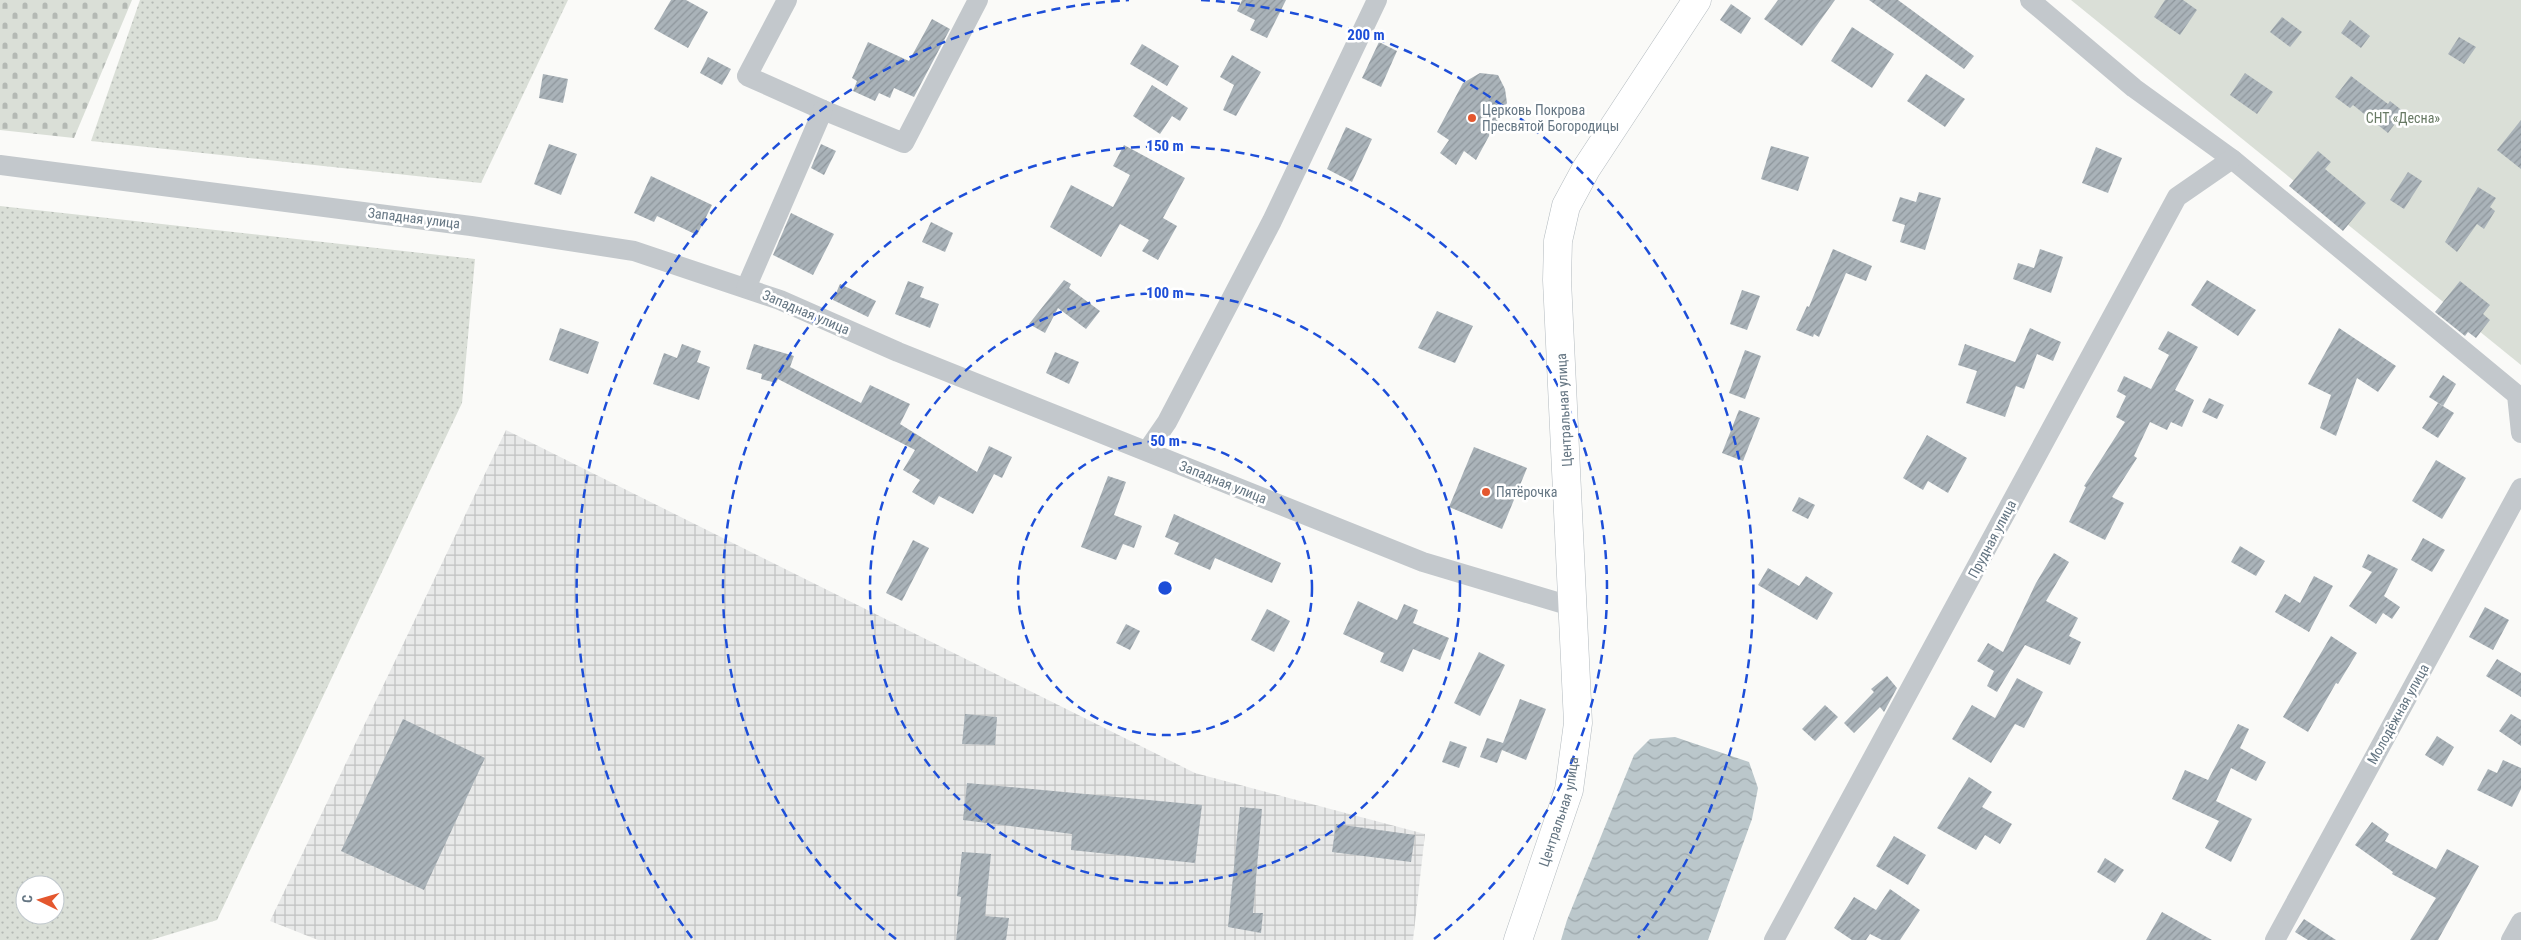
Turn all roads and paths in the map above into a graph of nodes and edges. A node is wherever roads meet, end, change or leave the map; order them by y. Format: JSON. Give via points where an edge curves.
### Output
{"nodes":[{"id":1,"x":786,"y":0,"type":"edge"},
{"id":2,"x":978,"y":0,"type":"edge"},
{"id":3,"x":1377,"y":0,"type":"edge"},
{"id":4,"x":1697,"y":0,"type":"edge"},
{"id":5,"x":2030,"y":0,"type":"edge"},
{"id":6,"x":823,"y":110,"type":"junction"},
{"id":7,"x":2232,"y":158,"type":"junction"},
{"id":8,"x":0,"y":165,"type":"edge"},
{"id":9,"x":746,"y":288,"type":"junction"},
{"id":10,"x":2521,"y":433,"type":"edge"},
{"id":11,"x":1147,"y":451,"type":"junction"},
{"id":12,"x":2521,"y":488,"type":"edge"},
{"id":13,"x":1574,"y":607,"type":"junction"},
{"id":14,"x":2521,"y":922,"type":"edge"},
{"id":15,"x":1518,"y":940,"type":"edge"},
{"id":16,"x":1774,"y":940,"type":"edge"},
{"id":17,"x":2275,"y":940,"type":"edge"},
{"id":18,"x":2511,"y":940,"type":"edge"}],
"edges":[{"from":1,"to":6,"type":"street","via":[[747,76]]},
{"from":2,"to":6,"type":"street","via":[[904,143]]},
{"from":3,"to":11,"type":"street","via":[[1272,221],[1167,422]]},
{"from":4,"to":13,"type":"street","name":"Центральная улица","via":[[1586,169],[1566,206],[1558,241],[1557,280]]},
{"from":5,"to":7,"type":"street","via":[[2134,88]]},
{"from":6,"to":9,"type":"street"},
{"from":7,"to":10,"type":"street","via":[[2517,395]]},
{"from":7,"to":16,"type":"street","name":"Прудная улица","via":[[2177,197]]},
{"from":8,"to":9,"type":"street","name":"Западная улица","via":[[471,226],[634,251]]},
{"from":9,"to":11,"type":"street","name":"Западная улица"},
{"from":11,"to":13,"type":"street","name":"Западная улица","via":[[1423,562]]},
{"from":12,"to":17,"type":"street","name":"Молодёжная улица"},
{"from":13,"to":15,"type":"street","name":"Центральная улица","via":[[1578,723],[1569,790]]},
{"from":14,"to":18,"type":"street"}]}
